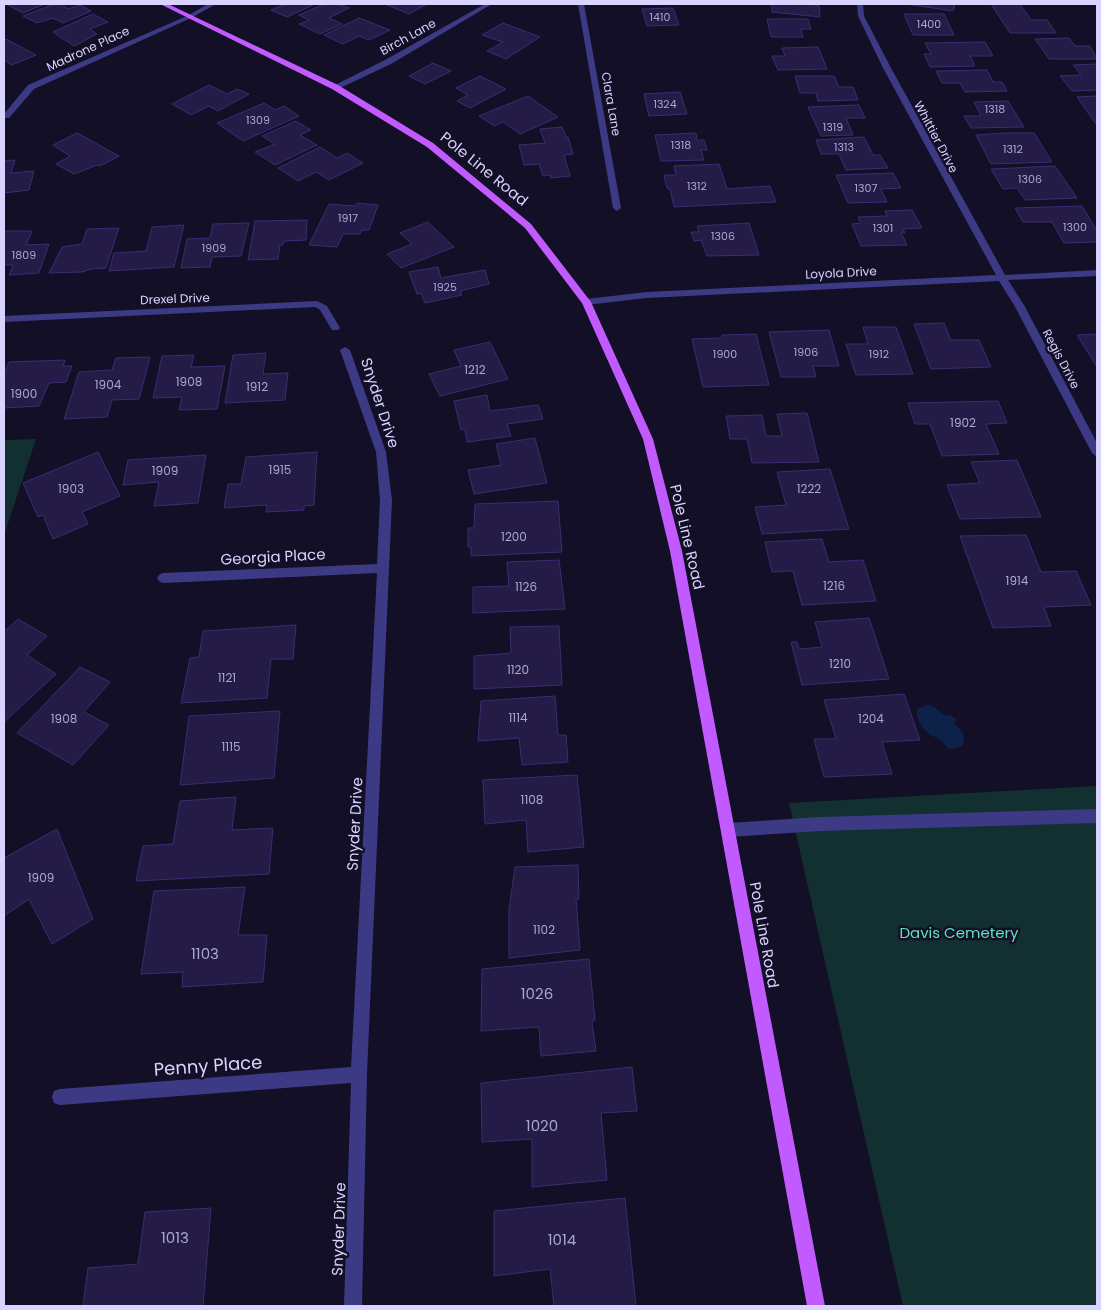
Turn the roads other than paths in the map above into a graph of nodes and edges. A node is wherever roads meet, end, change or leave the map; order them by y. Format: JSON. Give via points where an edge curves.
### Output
{"nodes":[{"id":1,"x":162,"y":4,"type":"edge"},
{"id":2,"x":213,"y":4,"type":"edge"},
{"id":3,"x":490,"y":4,"type":"edge"},
{"id":4,"x":581,"y":4,"type":"edge"},
{"id":5,"x":860,"y":4,"type":"edge"},
{"id":6,"x":189,"y":17,"type":"junction"},
{"id":7,"x":335,"y":87,"type":"junction"},
{"id":8,"x":6,"y":116,"type":"dead end"},
{"id":9,"x":617,"y":208,"type":"dead end"},
{"id":10,"x":1097,"y":273,"type":"edge"},
{"id":11,"x":1000,"y":278,"type":"junction"},
{"id":12,"x":586,"y":302,"type":"junction"},
{"id":13,"x":4,"y":319,"type":"edge"},
{"id":14,"x":335,"y":328,"type":"dead end"},
{"id":15,"x":345,"y":350,"type":"dead end"},
{"id":16,"x":1097,"y":454,"type":"edge"},
{"id":17,"x":384,"y":568,"type":"junction"},
{"id":18,"x":163,"y":578,"type":"dead end"},
{"id":19,"x":1097,"y":816,"type":"edge"},
{"id":20,"x":728,"y":830,"type":"junction"},
{"id":21,"x":359,"y":1074,"type":"junction"},
{"id":22,"x":60,"y":1097,"type":"dead end"},
{"id":23,"x":353,"y":1306,"type":"edge"},
{"id":24,"x":816,"y":1306,"type":"edge"}],
"edges":[{"from":1,"to":6,"type":"main road","name":"Pole Line Road"},
{"from":2,"to":6,"type":"street","name":"Madrone Place"},
{"from":3,"to":7,"type":"street","name":"Birch Lane","via":[[388,62]]},
{"from":4,"to":9,"type":"street","name":"Clara Lane"},
{"from":5,"to":11,"type":"street","name":"Whittier Drive","via":[[861,16],[886,68]]},
{"from":6,"to":7,"type":"main road","name":"Pole Line Road"},
{"from":6,"to":8,"type":"street","name":"Madrone Place","via":[[31,87]]},
{"from":7,"to":12,"type":"main road","name":"Pole Line Road","via":[[430,146],[477,182],[528,226]]},
{"from":10,"to":11,"type":"street","name":"Loyola Drive"},
{"from":11,"to":12,"type":"street","name":"Loyola Drive","via":[[648,295]]},
{"from":11,"to":16,"type":"street","name":"Regis Drive","via":[[1019,305]]},
{"from":12,"to":20,"type":"main road","name":"Pole Line Road","via":[[648,440],[676,551]]},
{"from":13,"to":14,"type":"street","name":"Drexel Drive","via":[[317,304],[324,308]]},
{"from":15,"to":17,"type":"street","name":"Snyder Drive","via":[[382,452],[386,500]]},
{"from":17,"to":18,"type":"street","name":"Georgia Place"},
{"from":17,"to":21,"type":"street","name":"Snyder Drive"},
{"from":19,"to":20,"type":"street","via":[[820,824]]},
{"from":20,"to":24,"type":"main road","name":"Pole Line Road"},
{"from":21,"to":22,"type":"street","name":"Penny Place"},
{"from":21,"to":23,"type":"street","name":"Snyder Drive"}]}
